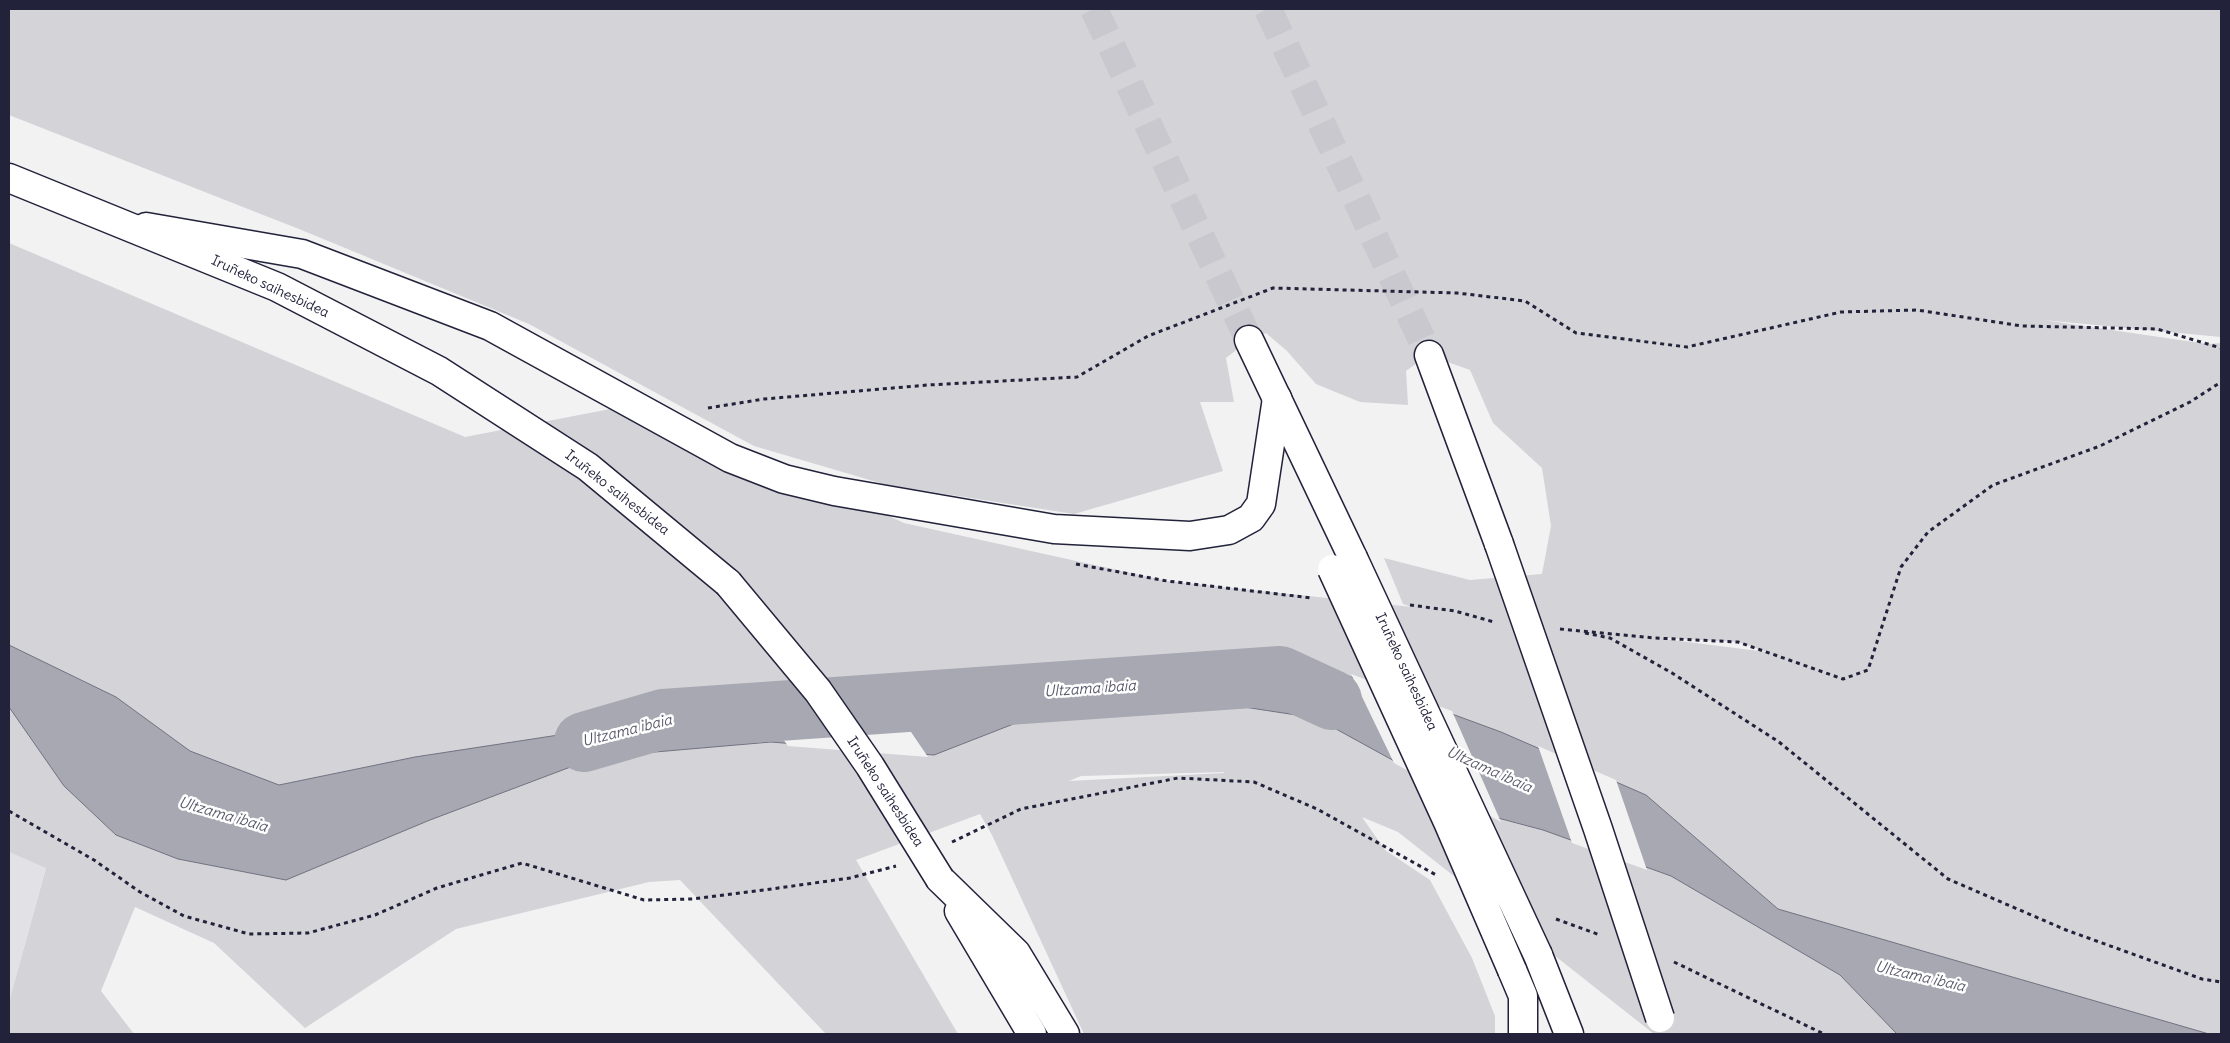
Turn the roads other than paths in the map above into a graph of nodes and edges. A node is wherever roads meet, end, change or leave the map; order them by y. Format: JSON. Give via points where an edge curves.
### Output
{"nodes":[{"id":1,"x":9,"y":178,"type":"edge"},
{"id":2,"x":122,"y":223,"type":"junction"},
{"id":3,"x":1249,"y":340,"type":"tunnel mouth"},
{"id":4,"x":1428,"y":355,"type":"tunnel mouth"},
{"id":5,"x":1277,"y":398,"type":"junction"},
{"id":6,"x":1342,"y":564,"type":"junction"},
{"id":7,"x":940,"y":879,"type":"junction"},
{"id":8,"x":1663,"y":1026,"type":"edge"},
{"id":9,"x":1032,"y":1034,"type":"edge"},
{"id":10,"x":1065,"y":1034,"type":"edge"},
{"id":11,"x":1523,"y":1034,"type":"edge"},
{"id":12,"x":1569,"y":1034,"type":"edge"}],
"edges":[{"from":1,"to":2,"type":"main road","name":"Iruñeko saihesbidea"},
{"from":2,"to":5,"type":"main road","via":[[302,254],[351,272],[490,326],[730,458],[784,479],[834,491],[1054,529],[1190,536],[1229,530],[1251,518],[1261,504]]},
{"from":2,"to":7,"type":"main road","name":"Iruñeko saihesbidea","bridge":true,"via":[[277,287],[439,371],[588,467],[728,583],[818,691],[870,766]]},
{"from":3,"to":5,"type":"main road","name":"Iruñeko saihesbidea"},
{"from":4,"to":8,"type":"main road","bridge":true,"via":[[1499,544]]},
{"from":5,"to":6,"type":"main road","name":"Iruñeko saihesbidea","via":[[1316,483]]},
{"from":6,"to":11,"type":"main road","bridge":true,"via":[[1523,996]]},
{"from":6,"to":12,"type":"main road","name":"Iruñeko saihesbidea","bridge":true,"via":[[1538,955]]},
{"from":7,"to":9,"type":"main road","name":"Iruñeko saihesbidea"},
{"from":7,"to":10,"type":"main road","via":[[1016,953]]}]}
